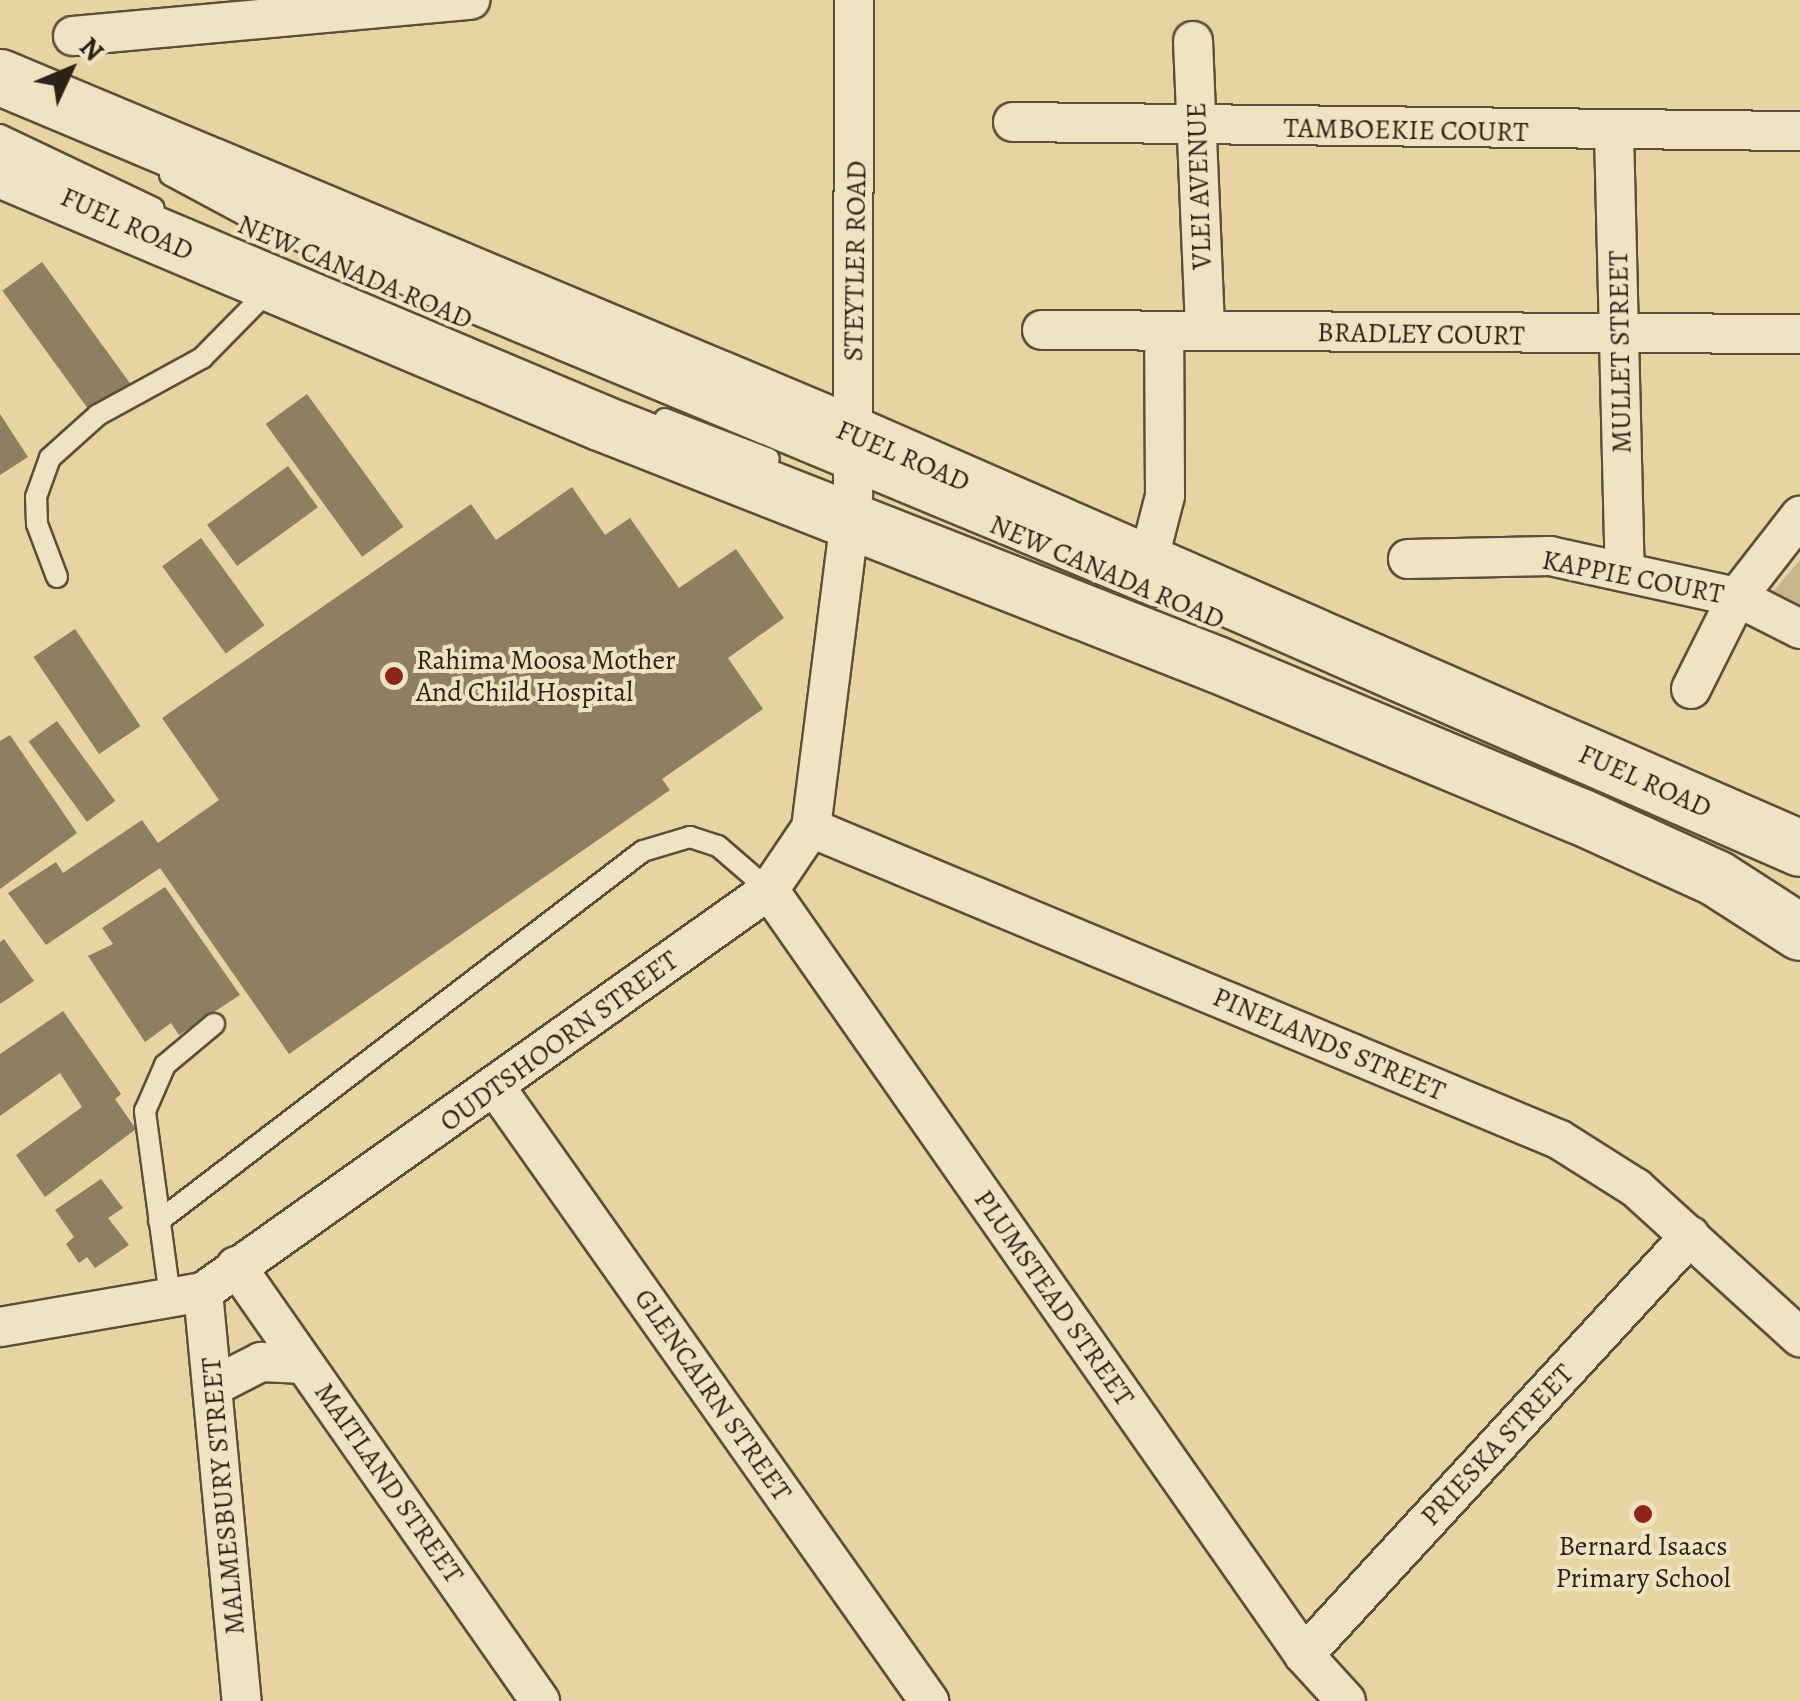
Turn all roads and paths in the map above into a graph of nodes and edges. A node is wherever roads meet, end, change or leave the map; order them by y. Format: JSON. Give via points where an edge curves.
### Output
{"nodes":[{"id":1,"x":470,"y":0,"type":"edge"},
{"id":2,"x":854,"y":0,"type":"edge"},
{"id":3,"x":74,"y":36,"type":"dead end"},
{"id":4,"x":1193,"y":41,"type":"dead end"},
{"id":5,"x":0,"y":77,"type":"edge"},
{"id":6,"x":0,"y":97,"type":"edge"},
{"id":7,"x":1013,"y":122,"type":"dead end"},
{"id":8,"x":1196,"y":128,"type":"junction"},
{"id":9,"x":1800,"y":130,"type":"edge"},
{"id":10,"x":1614,"y":132,"type":"junction"},
{"id":11,"x":0,"y":135,"type":"edge"},
{"id":12,"x":0,"y":169,"type":"edge"},
{"id":13,"x":272,"y":286,"type":"junction"},
{"id":14,"x":1042,"y":330,"type":"dead end"},
{"id":15,"x":1164,"y":331,"type":"junction"},
{"id":16,"x":1206,"y":331,"type":"junction"},
{"id":17,"x":1800,"y":334,"type":"edge"},
{"id":18,"x":1620,"y":336,"type":"junction"},
{"id":19,"x":605,"y":399,"type":"dead end"},
{"id":20,"x":641,"y":411,"type":"dead end"},
{"id":21,"x":853,"y":480,"type":"junction"},
{"id":22,"x":1800,"y":516,"type":"edge"},
{"id":23,"x":1408,"y":559,"type":"dead end"},
{"id":24,"x":1625,"y":572,"type":"junction"},
{"id":25,"x":58,"y":577,"type":"dead end"},
{"id":26,"x":1163,"y":584,"type":"junction"},
{"id":27,"x":1737,"y":597,"type":"junction"},
{"id":28,"x":1800,"y":629,"type":"edge"},
{"id":29,"x":1690,"y":689,"type":"dead end"},
{"id":30,"x":1468,"y":728,"type":"dead end"},
{"id":31,"x":811,"y":828,"type":"junction"},
{"id":32,"x":1800,"y":848,"type":"edge"},
{"id":33,"x":1800,"y":870,"type":"edge"},
{"id":34,"x":769,"y":890,"type":"junction"},
{"id":35,"x":1800,"y":910,"type":"edge"},
{"id":36,"x":1800,"y":932,"type":"edge"},
{"id":37,"x":214,"y":1024,"type":"dead end"},
{"id":38,"x":496,"y":1088,"type":"junction"},
{"id":39,"x":160,"y":1220,"type":"junction"},
{"id":40,"x":1690,"y":1236,"type":"junction"},
{"id":41,"x":236,"y":1266,"type":"junction"},
{"id":42,"x":186,"y":1294,"type":"junction"},
{"id":43,"x":0,"y":1328,"type":"edge"},
{"id":44,"x":1800,"y":1337,"type":"edge"},
{"id":45,"x":304,"y":1364,"type":"junction"},
{"id":46,"x":214,"y":1386,"type":"junction"},
{"id":47,"x":1304,"y":1655,"type":"junction"},
{"id":48,"x":242,"y":1701,"type":"edge"},
{"id":49,"x":540,"y":1701,"type":"edge"},
{"id":50,"x":929,"y":1701,"type":"edge"},
{"id":51,"x":1346,"y":1701,"type":"edge"}],
"edges":[{"from":1,"to":3,"type":"street"},
{"from":2,"to":21,"type":"street","name":"STEYTLER ROAD"},
{"from":4,"to":8,"type":"street","name":"VLEI AVENUE"},
{"from":5,"to":21,"type":"main road","name":"FUEL ROAD"},
{"from":6,"to":21,"type":"lane","name":"NEW CANADA ROAD","via":[[118,146],[256,222]]},
{"from":7,"to":8,"type":"street","name":"TAMBOEKIE COURT"},
{"from":8,"to":10,"type":"street","name":"TAMBOEKIE COURT"},
{"from":8,"to":16,"type":"street","name":"VLEI AVENUE"},
{"from":9,"to":10,"type":"street","name":"TAMBOEKIE COURT"},
{"from":10,"to":18,"type":"street","name":"MULLET STREET"},
{"from":11,"to":19,"type":"lane","name":"NEW CANADA ROAD","via":[[126,191],[236,252],[486,358]]},
{"from":12,"to":13,"type":"main road","name":"FUEL ROAD"},
{"from":13,"to":21,"type":"main road","name":"FUEL ROAD"},
{"from":13,"to":25,"type":"lane","via":[[202,358],[98,415],[50,458],[36,498],[37,524]]},
{"from":14,"to":15,"type":"street","name":"BRADLEY COURT"},
{"from":15,"to":16,"type":"street","name":"BRADLEY COURT"},
{"from":15,"to":26,"type":"street"},
{"from":16,"to":18,"type":"street","name":"BRADLEY COURT"},
{"from":17,"to":18,"type":"street","name":"BRADLEY COURT"},
{"from":18,"to":24,"type":"street","name":"MULLET STREET"},
{"from":20,"to":21,"type":"lane","name":"NEW CANADA ROAD"},
{"from":21,"to":26,"type":"main road","name":"FUEL ROAD"},
{"from":21,"to":31,"type":"street","name":"OUDTSHOORN STREET"},
{"from":21,"to":35,"type":"lane","name":"NEW CANADA ROAD","via":[[1718,860]]},
{"from":21,"to":36,"type":"main road","name":"FUEL ROAD","via":[[1216,664],[1716,878]]},
{"from":22,"to":27,"type":"street"},
{"from":23,"to":24,"type":"street","name":"KAPPIE COURT","via":[[1550,556]]},
{"from":24,"to":27,"type":"street","name":"KAPPIE COURT"},
{"from":26,"to":32,"type":"main road","name":"FUEL ROAD"},
{"from":27,"to":28,"type":"street","name":"KAPPIE COURT"},
{"from":27,"to":29,"type":"street"},
{"from":30,"to":33,"type":"lane"},
{"from":31,"to":34,"type":"street","name":"OUDTSHOORN STREET"},
{"from":31,"to":40,"type":"street","name":"PINELANDS STREET","via":[[1560,1140],[1604,1164]]},
{"from":34,"to":38,"type":"street","name":"OUDTSHOORN STREET"},
{"from":34,"to":39,"type":"lane","via":[[718,846],[690,837],[643,852]]},
{"from":34,"to":47,"type":"street","name":"PLUMSTEAD STREET"},
{"from":37,"to":39,"type":"lane","via":[[152,1084],[145,1112]]},
{"from":38,"to":41,"type":"street","name":"OUDTSHOORN STREET"},
{"from":38,"to":50,"type":"street","name":"GLENCAIRN STREET"},
{"from":39,"to":42,"type":"lane"},
{"from":40,"to":44,"type":"street","name":"PINELANDS STREET"},
{"from":40,"to":47,"type":"street","name":"PRIESKA STREET"},
{"from":41,"to":42,"type":"street","name":"OUDTSHOORN STREET"},
{"from":41,"to":45,"type":"street","name":"MAITLAND STREET"},
{"from":42,"to":43,"type":"street","name":"OUDTSHOORN STREET"},
{"from":42,"to":46,"type":"street","name":"MALMESBURY STREET"},
{"from":45,"to":46,"type":"street","via":[[261,1362]]},
{"from":45,"to":49,"type":"street","name":"MAITLAND STREET"},
{"from":46,"to":48,"type":"street","name":"MALMESBURY STREET"},
{"from":47,"to":51,"type":"street","name":"PLUMSTEAD STREET"}]}
